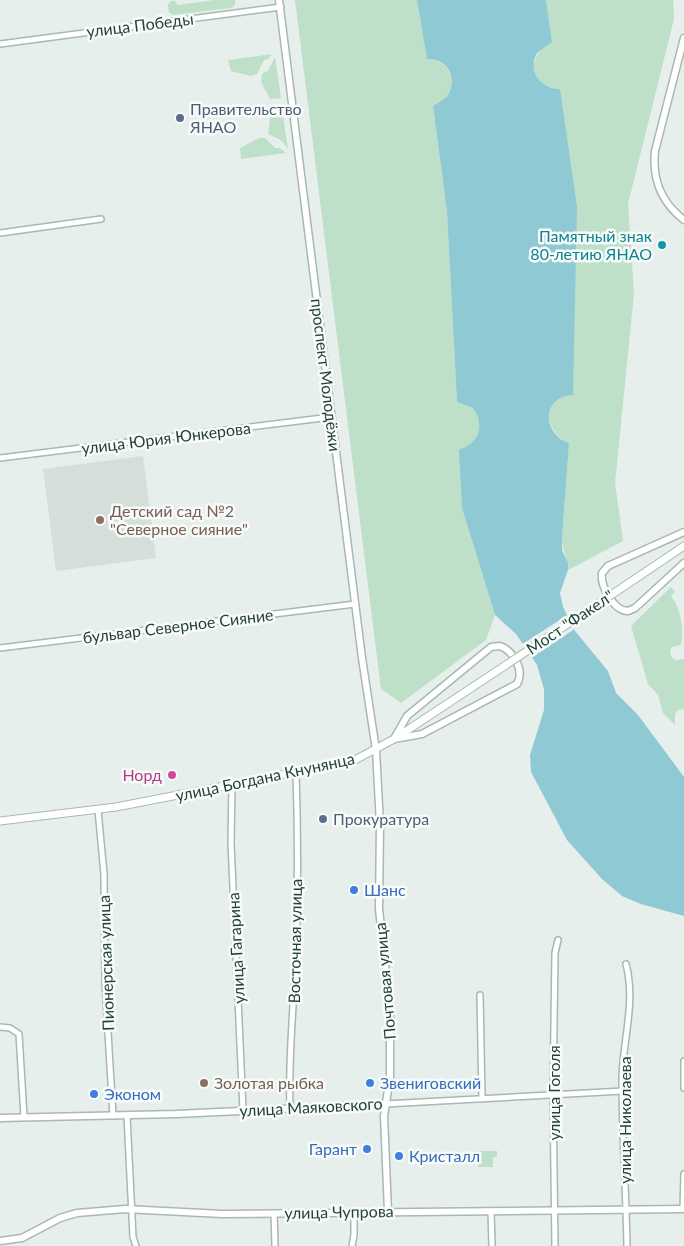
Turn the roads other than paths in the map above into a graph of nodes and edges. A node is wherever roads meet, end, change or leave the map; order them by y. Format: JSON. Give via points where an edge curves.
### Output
{"nodes":[{"id":1,"x":279,"y":0,"type":"edge"},
{"id":2,"x":280,"y":8,"type":"junction"},
{"id":3,"x":684,"y":38,"type":"edge"},
{"id":4,"x":0,"y":44,"type":"edge"},
{"id":5,"x":101,"y":219,"type":"dead end"},
{"id":6,"x":684,"y":220,"type":"edge"},
{"id":7,"x":0,"y":232,"type":"edge"},
{"id":8,"x":332,"y":417,"type":"junction"},
{"id":9,"x":0,"y":458,"type":"edge"},
{"id":10,"x":684,"y":532,"type":"edge"},
{"id":11,"x":684,"y":546,"type":"edge"},
{"id":12,"x":684,"y":564,"type":"edge"},
{"id":13,"x":355,"y":604,"type":"junction"},
{"id":14,"x":0,"y":648,"type":"edge"},
{"id":15,"x":506,"y":665,"type":"joint"},
{"id":16,"x":394,"y":739,"type":"junction"},
{"id":17,"x":376,"y":750,"type":"junction"},
{"id":18,"x":296,"y":773,"type":"junction"},
{"id":19,"x":232,"y":786,"type":"junction"},
{"id":20,"x":98,"y":810,"type":"junction"},
{"id":21,"x":0,"y":821,"type":"edge"},
{"id":22,"x":558,"y":940,"type":"dead end"},
{"id":23,"x":626,"y":964,"type":"dead end"},
{"id":24,"x":480,"y":995,"type":"dead end"},
{"id":25,"x":0,"y":1027,"type":"edge"},
{"id":26,"x":684,"y":1061,"type":"edge"},
{"id":27,"x":684,"y":1088,"type":"edge"},
{"id":28,"x":623,"y":1091,"type":"junction"},
{"id":29,"x":553,"y":1094,"type":"junction"},
{"id":30,"x":482,"y":1098,"type":"junction"},
{"id":31,"x":385,"y":1104,"type":"junction"},
{"id":32,"x":290,"y":1108,"type":"junction"},
{"id":33,"x":243,"y":1110,"type":"junction"},
{"id":34,"x":113,"y":1116,"type":"junction"},
{"id":35,"x":127,"y":1116,"type":"junction"},
{"id":36,"x":24,"y":1117,"type":"junction"},
{"id":37,"x":0,"y":1118,"type":"edge"},
{"id":38,"x":684,"y":1174,"type":"edge"},
{"id":39,"x":132,"y":1209,"type":"junction"},
{"id":40,"x":626,"y":1209,"type":"junction"},
{"id":41,"x":684,"y":1209,"type":"edge"},
{"id":42,"x":555,"y":1210,"type":"junction"},
{"id":43,"x":491,"y":1211,"type":"junction"},
{"id":44,"x":354,"y":1212,"type":"junction"},
{"id":45,"x":388,"y":1212,"type":"junction"},
{"id":46,"x":274,"y":1213,"type":"junction"},
{"id":47,"x":0,"y":1241,"type":"edge"},
{"id":48,"x":136,"y":1246,"type":"edge"},
{"id":49,"x":275,"y":1246,"type":"edge"},
{"id":50,"x":352,"y":1246,"type":"edge"},
{"id":51,"x":492,"y":1246,"type":"edge"},
{"id":52,"x":555,"y":1246,"type":"edge"},
{"id":53,"x":627,"y":1246,"type":"edge"}],
"edges":[{"from":1,"to":2,"type":"street","name":"проспект Молодёжи"},
{"from":2,"to":4,"type":"street","name":"улица Победы"},
{"from":2,"to":8,"type":"street","name":"проспект Молодёжи"},
{"from":3,"to":6,"type":"street","via":[[654,164],[664,200]]},
{"from":5,"to":7,"type":"street"},
{"from":8,"to":9,"type":"street","name":"улица Юрия Юнкерова"},
{"from":8,"to":13,"type":"street","name":"проспект Молодёжи"},
{"from":10,"to":12,"type":"street","via":[[608,566],[602,573],[602,582],[617,607],[628,611]]},
{"from":11,"to":15,"type":"main road","name":"Мост \"Факел\"","bridge":true},
{"from":13,"to":14,"type":"street","name":"бульвар Северное Сияние"},
{"from":13,"to":17,"type":"street","name":"проспект Молодёжи"},
{"from":15,"to":16,"type":"main road","name":"улица Богдана Кнунянца"},
{"from":16,"to":16,"type":"street","via":[[422,734],[513,687],[520,680],[520,670],[510,652],[500,646],[491,647],[407,716]]},
{"from":16,"to":17,"type":"main road","name":"улица Богдана Кнунянца"},
{"from":17,"to":18,"type":"main road","name":"улица Богдана Кнунянца","via":[[353,761]]},
{"from":17,"to":31,"type":"street","name":"Почтовая улица","via":[[380,824],[379,909],[391,1037],[390,1077]]},
{"from":18,"to":19,"type":"main road","name":"улица Богдана Кнунянца"},
{"from":18,"to":32,"type":"street","name":"Восточная улица","via":[[296,950],[288,1069]]},
{"from":19,"to":20,"type":"main road","name":"улица Богдана Кнунянца"},
{"from":19,"to":33,"type":"street","name":"улица Гагарина","via":[[231,842]]},
{"from":20,"to":21,"type":"main road","name":"улица Богдана Кнунянца"},
{"from":20,"to":34,"type":"street","name":"Пионерская улица","via":[[104,874],[105,982]]},
{"from":22,"to":29,"type":"street","name":"улица Гоголя","via":[[555,953]]},
{"from":23,"to":28,"type":"street","name":"улица Николаева","via":[[630,995]]},
{"from":24,"to":30,"type":"street"},
{"from":25,"to":36,"type":"street","via":[[10,1028],[18,1034]]},
{"from":26,"to":27,"type":"street"},
{"from":28,"to":29,"type":"street","name":"улица Маяковского"},
{"from":28,"to":40,"type":"street","name":"улица Николаева"},
{"from":29,"to":30,"type":"street","name":"улица Маяковского"},
{"from":29,"to":42,"type":"street","name":"улица Гоголя"},
{"from":30,"to":31,"type":"street","name":"улица Маяковского"},
{"from":31,"to":32,"type":"street","name":"улица Маяковского"},
{"from":31,"to":45,"type":"street","name":"Почтовая улица"},
{"from":32,"to":33,"type":"street","name":"улица Маяковского"},
{"from":33,"to":35,"type":"street","name":"улица Маяковского"},
{"from":34,"to":35,"type":"street","name":"улица Маяковского"},
{"from":34,"to":36,"type":"street","name":"улица Маяковского"},
{"from":35,"to":39,"type":"street"},
{"from":36,"to":37,"type":"street","name":"улица Маяковского"},
{"from":38,"to":41,"type":"street"},
{"from":39,"to":46,"type":"street","name":"улица Чупрова","via":[[212,1214]]},
{"from":39,"to":47,"type":"street","name":"улица Чупрова","via":[[77,1212],[22,1238]]},
{"from":39,"to":48,"type":"street"},
{"from":40,"to":41,"type":"street","name":"улица Чупрова"},
{"from":40,"to":42,"type":"street","name":"улица Чупрова"},
{"from":40,"to":53,"type":"street","name":"улица Николаева"},
{"from":42,"to":43,"type":"street","name":"улица Чупрова"},
{"from":42,"to":52,"type":"street","name":"улица Гоголя"},
{"from":43,"to":45,"type":"street","name":"улица Чупрова"},
{"from":43,"to":51,"type":"street"},
{"from":44,"to":45,"type":"street","name":"улица Чупрова"},
{"from":44,"to":46,"type":"street","name":"улица Чупрова"},
{"from":44,"to":50,"type":"street"},
{"from":46,"to":49,"type":"street"}]}
